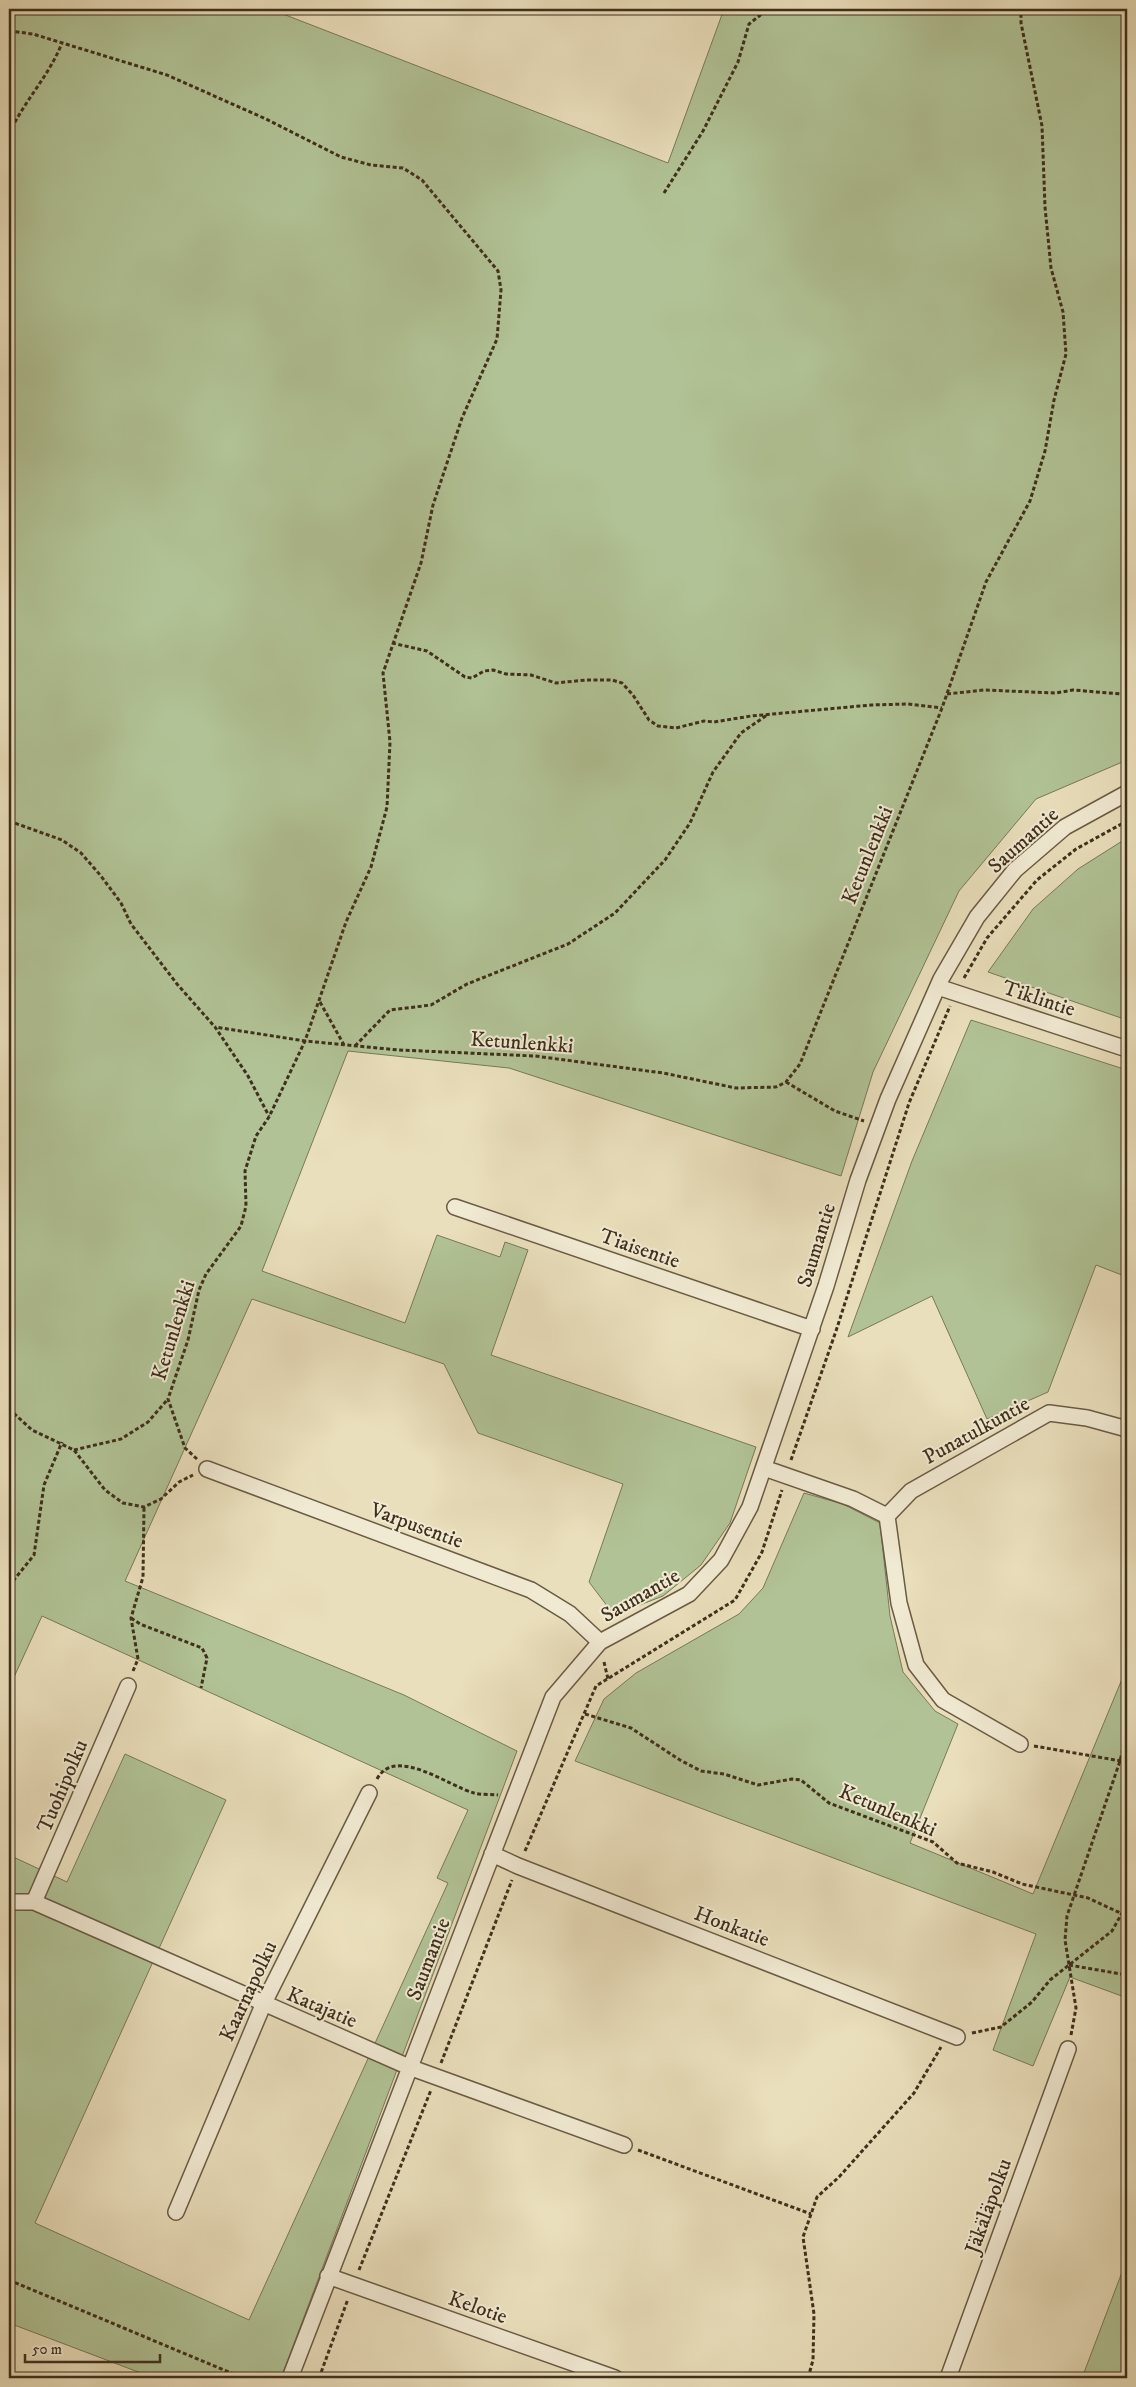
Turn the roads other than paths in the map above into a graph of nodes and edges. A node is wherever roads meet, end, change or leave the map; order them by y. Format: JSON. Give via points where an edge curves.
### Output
{"nodes":[{"id":1,"x":1127,"y":793,"type":"edge"},
{"id":2,"x":938,"y":987,"type":"junction"},
{"id":3,"x":1127,"y":1049,"type":"edge"},
{"id":4,"x":455,"y":1207,"type":"dead end"},
{"id":5,"x":812,"y":1329,"type":"junction"},
{"id":6,"x":1127,"y":1428,"type":"edge"},
{"id":7,"x":764,"y":1468,"type":"junction"},
{"id":8,"x":207,"y":1469,"type":"road end"},
{"id":9,"x":887,"y":1516,"type":"junction"},
{"id":10,"x":600,"y":1642,"type":"junction"},
{"id":11,"x":128,"y":1686,"type":"road end"},
{"id":12,"x":1020,"y":1744,"type":"road end"},
{"id":13,"x":369,"y":1793,"type":"road end"},
{"id":14,"x":492,"y":1854,"type":"junction"},
{"id":15,"x":9,"y":1902,"type":"edge"},
{"id":16,"x":34,"y":1902,"type":"junction"},
{"id":17,"x":263,"y":2004,"type":"junction"},
{"id":18,"x":952,"y":2035,"type":"road end"},
{"id":19,"x":1068,"y":2049,"type":"road end"},
{"id":20,"x":409,"y":2067,"type":"junction"},
{"id":21,"x":624,"y":2145,"type":"road end"},
{"id":22,"x":176,"y":2212,"type":"dead end"},
{"id":23,"x":328,"y":2276,"type":"junction"},
{"id":24,"x":290,"y":2378,"type":"edge"},
{"id":25,"x":615,"y":2378,"type":"edge"},
{"id":26,"x":948,"y":2378,"type":"edge"}],
"edges":[{"from":1,"to":2,"type":"street","name":"Saumantie","via":[[1065,827],[1015,870],[977,917]]},
{"from":2,"to":3,"type":"street","name":"Tiklintie"},
{"from":2,"to":5,"type":"street","name":"Saumantie","via":[[858,1180]]},
{"from":4,"to":5,"type":"street","name":"Tiaisentie"},
{"from":5,"to":7,"type":"street","name":"Saumantie"},
{"from":6,"to":9,"type":"street","name":"Punatulkuntie","via":[[1049,1413],[911,1491]]},
{"from":7,"to":9,"type":"street","via":[[853,1499]]},
{"from":7,"to":10,"type":"street","name":"Saumantie","via":[[750,1507],[721,1560],[689,1594]]},
{"from":8,"to":10,"type":"street","name":"Varpusentie","via":[[531,1590],[570,1614]]},
{"from":9,"to":12,"type":"street","via":[[899,1602],[916,1665],[943,1700]]},
{"from":10,"to":14,"type":"street","name":"Saumantie","via":[[554,1698]]},
{"from":11,"to":16,"type":"street","name":"Tuohipolku"},
{"from":13,"to":17,"type":"street","name":"Kaarnapolku"},
{"from":14,"to":18,"type":"street","name":"Honkatie"},
{"from":14,"to":20,"type":"street","name":"Saumantie"},
{"from":15,"to":16,"type":"street","name":"Katajatie"},
{"from":16,"to":17,"type":"street","name":"Katajatie"},
{"from":17,"to":20,"type":"street","name":"Katajatie"},
{"from":17,"to":22,"type":"street","name":"Kaarnapolku"},
{"from":19,"to":26,"type":"street","name":"Jäkäläpolku"},
{"from":20,"to":21,"type":"street","name":"Katajatie"},
{"from":20,"to":23,"type":"street","name":"Saumantie"},
{"from":23,"to":24,"type":"street","name":"Saumantie"},
{"from":23,"to":25,"type":"street","name":"Kelotie"}]}
